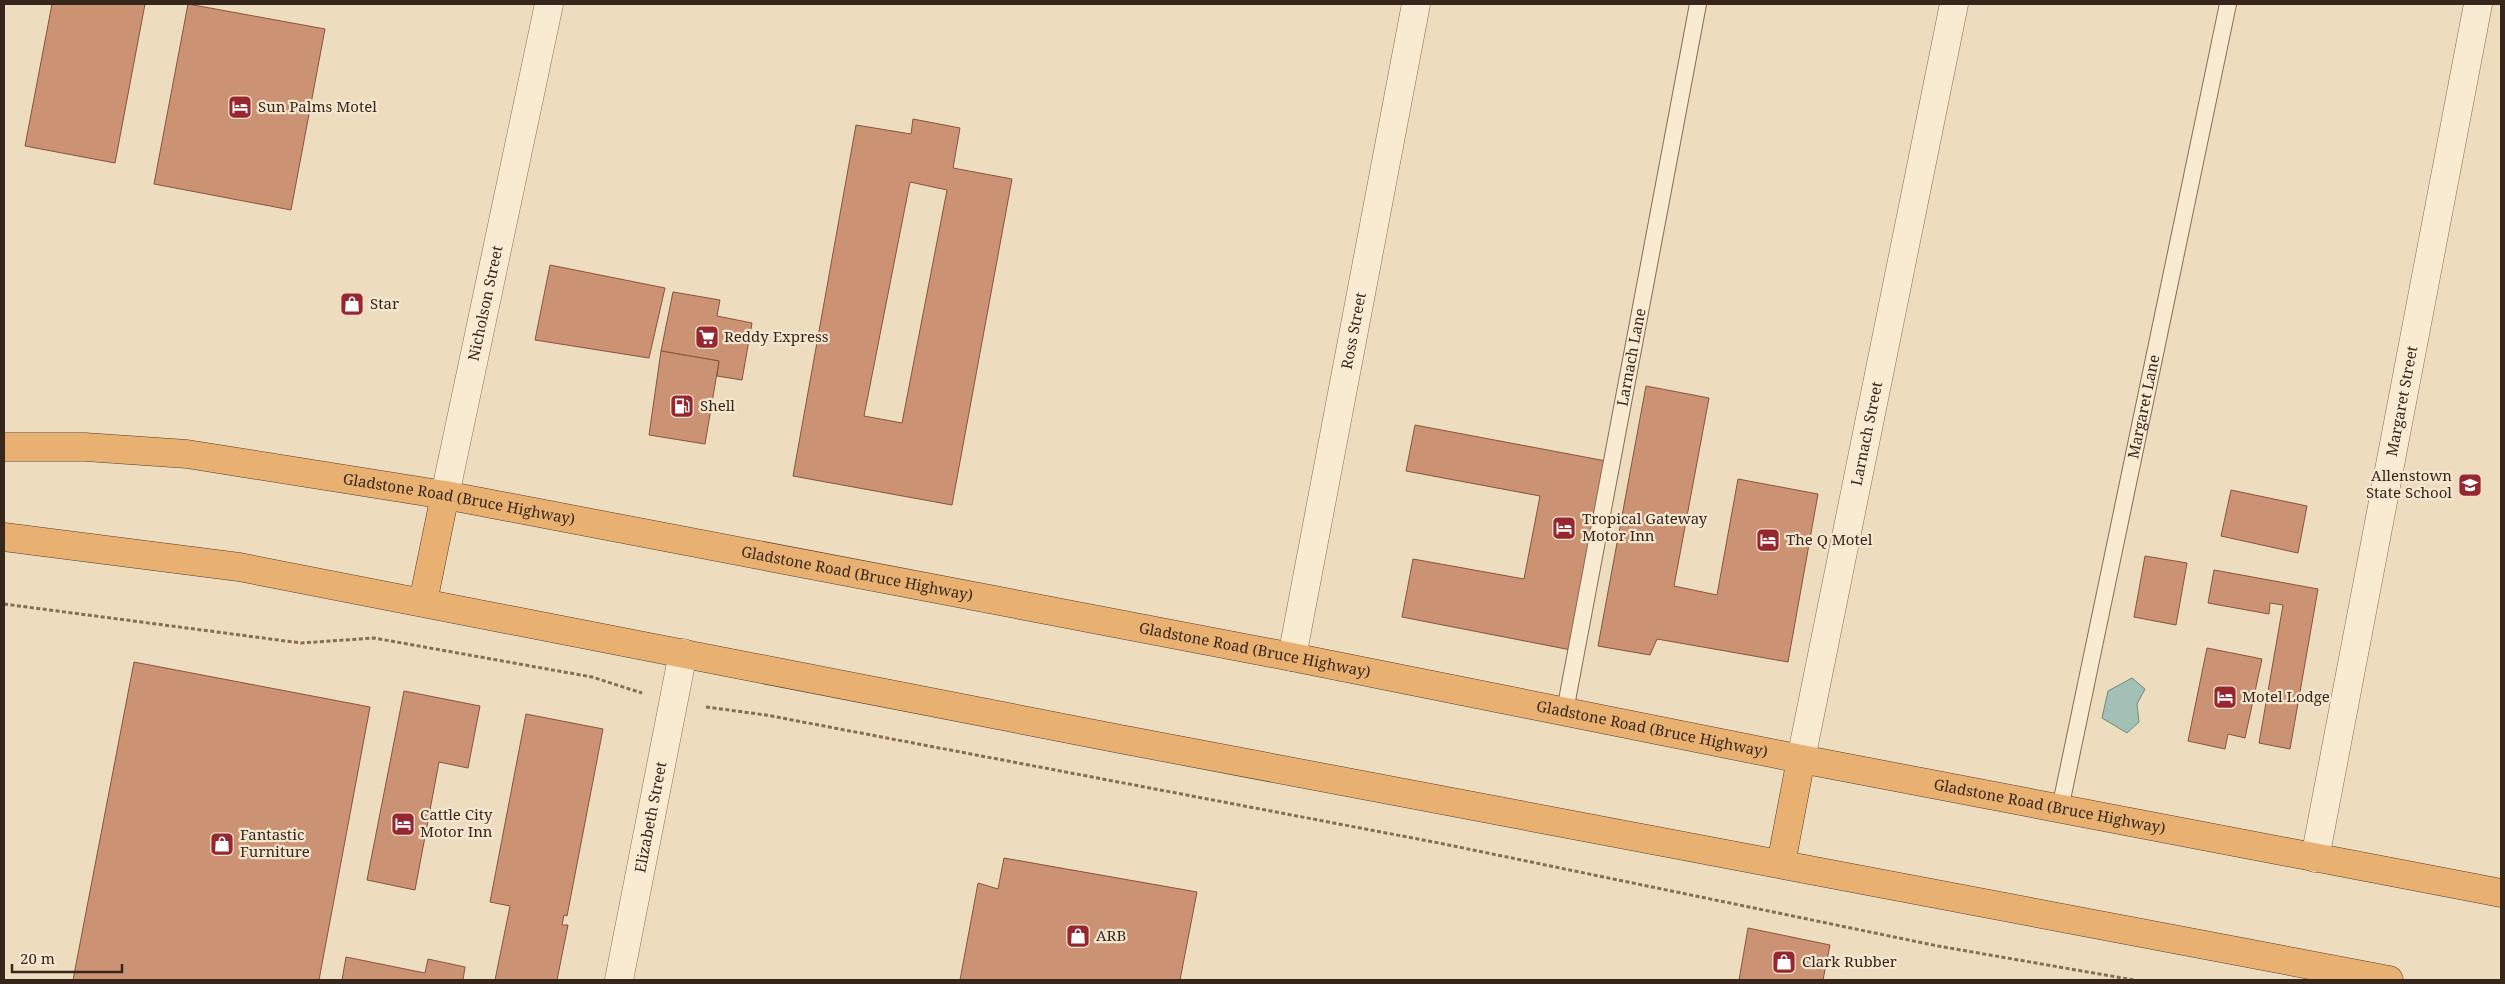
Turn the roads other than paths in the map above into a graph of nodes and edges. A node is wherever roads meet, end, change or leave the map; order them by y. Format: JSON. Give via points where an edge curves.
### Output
{"nodes":[{"id":1,"x":549,"y":4,"type":"edge"},
{"id":2,"x":1416,"y":4,"type":"edge"},
{"id":3,"x":1698,"y":4,"type":"edge"},
{"id":4,"x":1954,"y":4,"type":"edge"},
{"id":5,"x":2228,"y":4,"type":"edge"},
{"id":6,"x":2478,"y":4,"type":"edge"},
{"id":7,"x":4,"y":447,"type":"edge"},
{"id":8,"x":444,"y":495,"type":"junction"},
{"id":9,"x":4,"y":537,"type":"edge"},
{"id":10,"x":423,"y":602,"type":"junction"},
{"id":11,"x":682,"y":653,"type":"junction"},
{"id":12,"x":1292,"y":657,"type":"junction"},
{"id":13,"x":1565,"y":711,"type":"junction"},
{"id":14,"x":1801,"y":759,"type":"junction"},
{"id":15,"x":2060,"y":809,"type":"junction"},
{"id":16,"x":2315,"y":858,"type":"junction"},
{"id":17,"x":1781,"y":864,"type":"junction"},
{"id":18,"x":2501,"y":893,"type":"edge"},
{"id":19,"x":619,"y":980,"type":"edge"},
{"id":20,"x":2389,"y":980,"type":"edge"}],
"edges":[{"from":1,"to":8,"type":"street","name":"Nicholson Street"},
{"from":2,"to":12,"type":"street","name":"Ross Street"},
{"from":3,"to":13,"type":"lane","name":"Larnach Lane"},
{"from":4,"to":14,"type":"street","name":"Larnach Street"},
{"from":5,"to":15,"type":"lane","name":"Margaret Lane"},
{"from":6,"to":16,"type":"street","name":"Margaret Street"},
{"from":7,"to":8,"type":"highway","name":"Gladstone Road (Bruce Highway)","via":[[85,447],[187,454]]},
{"from":8,"to":10,"type":"highway","name":"Nicholson Street"},
{"from":8,"to":12,"type":"highway","name":"Gladstone Road (Bruce Highway)"},
{"from":9,"to":10,"type":"highway","via":[[239,567]]},
{"from":10,"to":11,"type":"highway"},
{"from":11,"to":17,"type":"highway"},
{"from":11,"to":19,"type":"street","name":"Elizabeth Street"},
{"from":12,"to":13,"type":"highway","name":"Gladstone Road (Bruce Highway)"},
{"from":13,"to":14,"type":"highway","name":"Gladstone Road (Bruce Highway)"},
{"from":14,"to":15,"type":"highway","name":"Gladstone Road (Bruce Highway)"},
{"from":14,"to":17,"type":"highway","name":"Larnach Street"},
{"from":15,"to":16,"type":"highway","name":"Gladstone Road (Bruce Highway)"},
{"from":16,"to":18,"type":"highway","name":"Gladstone Road (Bruce Highway)"},
{"from":17,"to":20,"type":"highway"}]}
